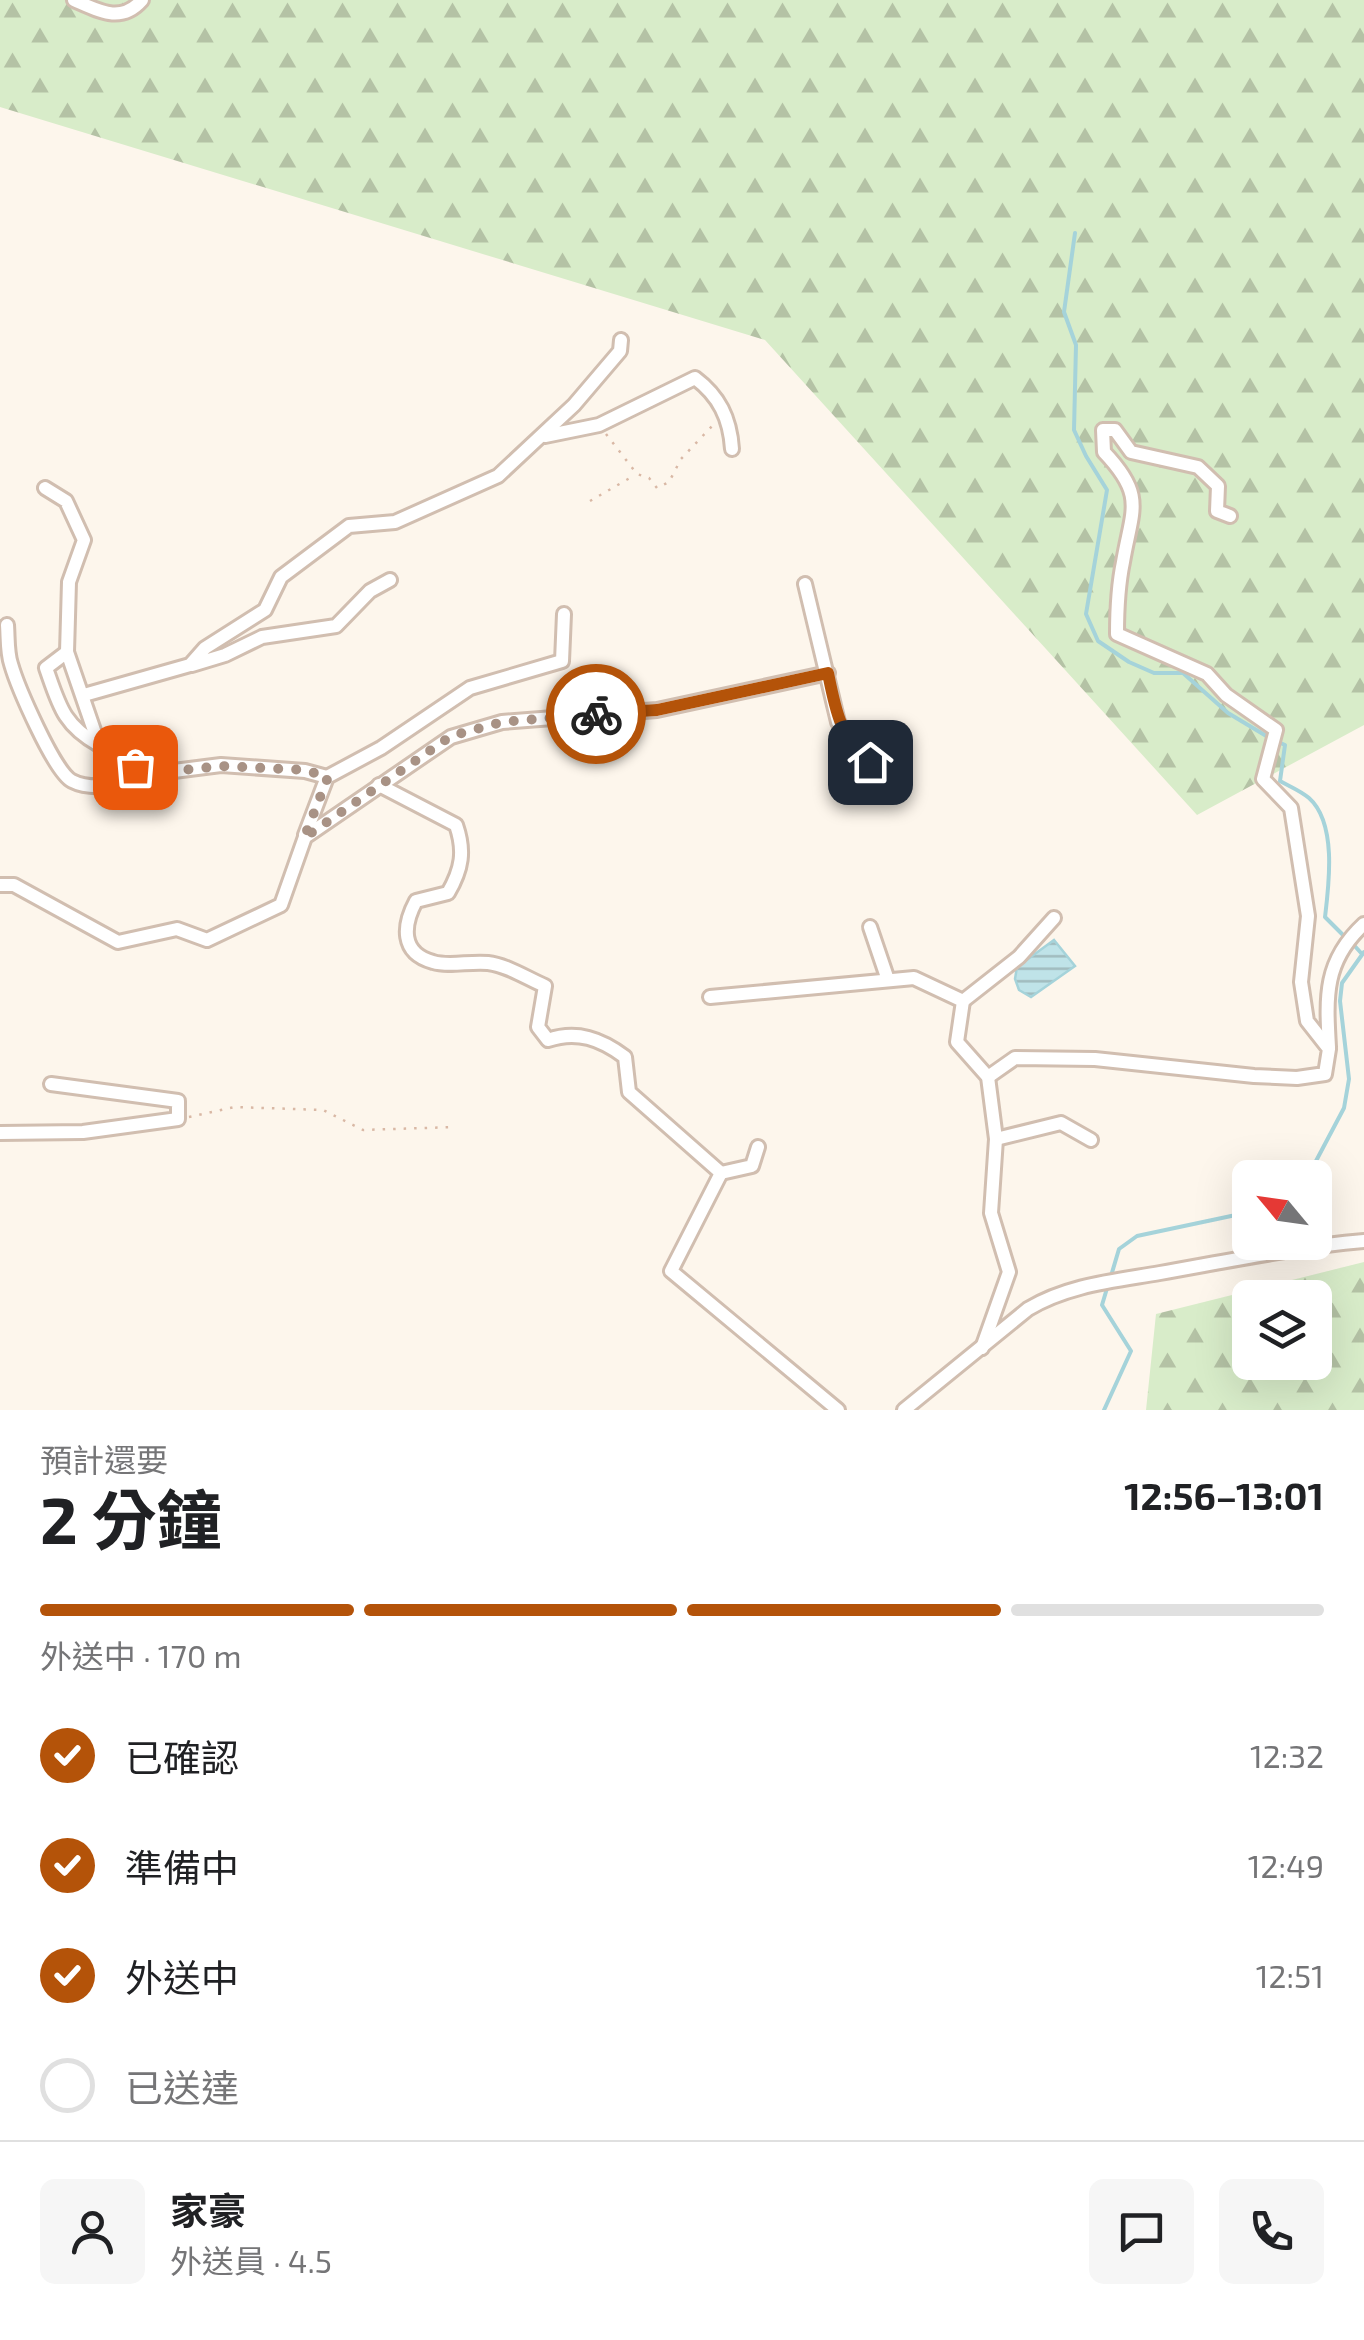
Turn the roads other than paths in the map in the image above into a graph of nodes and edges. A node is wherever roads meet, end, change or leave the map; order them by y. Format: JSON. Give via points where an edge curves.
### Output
{"nodes":[{"id":1,"x":74,"y":0,"type":"edge"},
{"id":2,"x":142,"y":0,"type":"edge"},
{"id":3,"x":621,"y":340,"type":"dead end"},
{"id":4,"x":542,"y":436,"type":"junction"},
{"id":5,"x":732,"y":449,"type":"dead end"},
{"id":6,"x":45,"y":488,"type":"dead end"},
{"id":7,"x":1230,"y":516,"type":"dead end"},
{"id":8,"x":390,"y":580,"type":"dead end"},
{"id":9,"x":805,"y":584,"type":"dead end"},
{"id":10,"x":564,"y":614,"type":"dead end"},
{"id":11,"x":7,"y":625,"type":"dead end"},
{"id":12,"x":67,"y":652,"type":"junction"},
{"id":13,"x":190,"y":666,"type":"junction"},
{"id":14,"x":828,"y":673,"type":"junction"},
{"id":15,"x":84,"y":695,"type":"junction"},
{"id":16,"x":99,"y":745,"type":"junction"},
{"id":17,"x":870,"y":762,"type":"dead end"},
{"id":18,"x":166,"y":772,"type":"junction"},
{"id":19,"x":328,"y":777,"type":"junction"},
{"id":20,"x":379,"y":785,"type":"junction"},
{"id":21,"x":304,"y":838,"type":"junction"},
{"id":22,"x":0,"y":885,"type":"edge"},
{"id":23,"x":1054,"y":918,"type":"dead end"},
{"id":24,"x":1364,"y":924,"type":"edge"},
{"id":25,"x":870,"y":928,"type":"dead end"},
{"id":26,"x":888,"y":980,"type":"junction"},
{"id":27,"x":710,"y":997,"type":"dead end"},
{"id":28,"x":962,"y":1001,"type":"junction"},
{"id":29,"x":1329,"y":1049,"type":"junction"},
{"id":30,"x":988,"y":1078,"type":"junction"},
{"id":31,"x":51,"y":1084,"type":"dead end"},
{"id":32,"x":0,"y":1133,"type":"edge"},
{"id":33,"x":996,"y":1140,"type":"junction"},
{"id":34,"x":1091,"y":1140,"type":"dead end"},
{"id":35,"x":758,"y":1147,"type":"dead end"},
{"id":36,"x":720,"y":1172,"type":"junction"},
{"id":37,"x":1364,"y":1241,"type":"edge"},
{"id":38,"x":982,"y":1348,"type":"junction"},
{"id":39,"x":838,"y":1410,"type":"edge"},
{"id":40,"x":904,"y":1410,"type":"edge"}],
"edges":[{"from":1,"to":2,"type":"street","via":[[112,15]]},
{"from":3,"to":4,"type":"street","via":[[620,351]]},
{"from":4,"to":5,"type":"street","via":[[599,425],[695,378],[714,392]]},
{"from":4,"to":13,"type":"street","via":[[498,476],[460,494],[396,522],[349,526],[281,578],[265,610]]},
{"from":6,"to":12,"type":"street","via":[[66,501],[84,540],[69,582]]},
{"from":7,"to":29,"type":"street","via":[[1217,511],[1218,486],[1198,467],[1131,452],[1115,430],[1103,430],[1104,452],[1123,472],[1134,516],[1117,634],[1207,674],[1276,730],[1264,780],[1291,808],[1308,916],[1301,982],[1307,1020]]},
{"from":8,"to":13,"type":"street","via":[[336,626],[262,637]]},
{"from":9,"to":14,"type":"street"},
{"from":10,"to":19,"type":"street","via":[[562,661],[470,688]]},
{"from":11,"to":18,"type":"street","via":[[9,661],[66,776],[117,786]]},
{"from":12,"to":15,"type":"street"},
{"from":12,"to":16,"type":"street","via":[[46,668],[51,684],[62,714]]},
{"from":13,"to":15,"type":"street"},
{"from":14,"to":17,"type":"street","via":[[838,722]]},
{"from":14,"to":20,"type":"street","via":[[657,710],[502,722],[451,736]]},
{"from":15,"to":16,"type":"street"},
{"from":16,"to":18,"type":"street","via":[[135,767]]},
{"from":18,"to":19,"type":"street","via":[[221,766]]},
{"from":19,"to":21,"type":"street"},
{"from":20,"to":21,"type":"street"},
{"from":20,"to":36,"type":"street","via":[[456,825],[463,844],[460,873],[448,893],[416,901],[407,918],[405,939],[415,954],[435,963],[491,963],[546,986],[538,1027],[548,1040],[602,1039],[625,1057],[629,1092]]},
{"from":21,"to":22,"type":"street","via":[[281,905],[207,940],[178,929],[118,942],[14,885]]},
{"from":23,"to":28,"type":"street","via":[[1019,958]]},
{"from":24,"to":29,"type":"street","via":[[1334,960],[1326,1002]]},
{"from":25,"to":26,"type":"street"},
{"from":26,"to":27,"type":"street"},
{"from":26,"to":28,"type":"street","via":[[914,978]]},
{"from":28,"to":30,"type":"street","via":[[957,1042]]},
{"from":29,"to":30,"type":"street","via":[[1325,1074],[1297,1078],[1015,1058]]},
{"from":30,"to":33,"type":"street"},
{"from":31,"to":32,"type":"street","via":[[178,1100],[178,1119],[83,1132]]},
{"from":33,"to":34,"type":"street","via":[[1061,1123]]},
{"from":33,"to":38,"type":"street","via":[[991,1213],[1009,1272]]},
{"from":35,"to":36,"type":"street","via":[[752,1166]]},
{"from":36,"to":39,"type":"street","via":[[671,1271]]},
{"from":37,"to":38,"type":"street","via":[[1078,1288],[1028,1309]]},
{"from":38,"to":40,"type":"street"}]}
